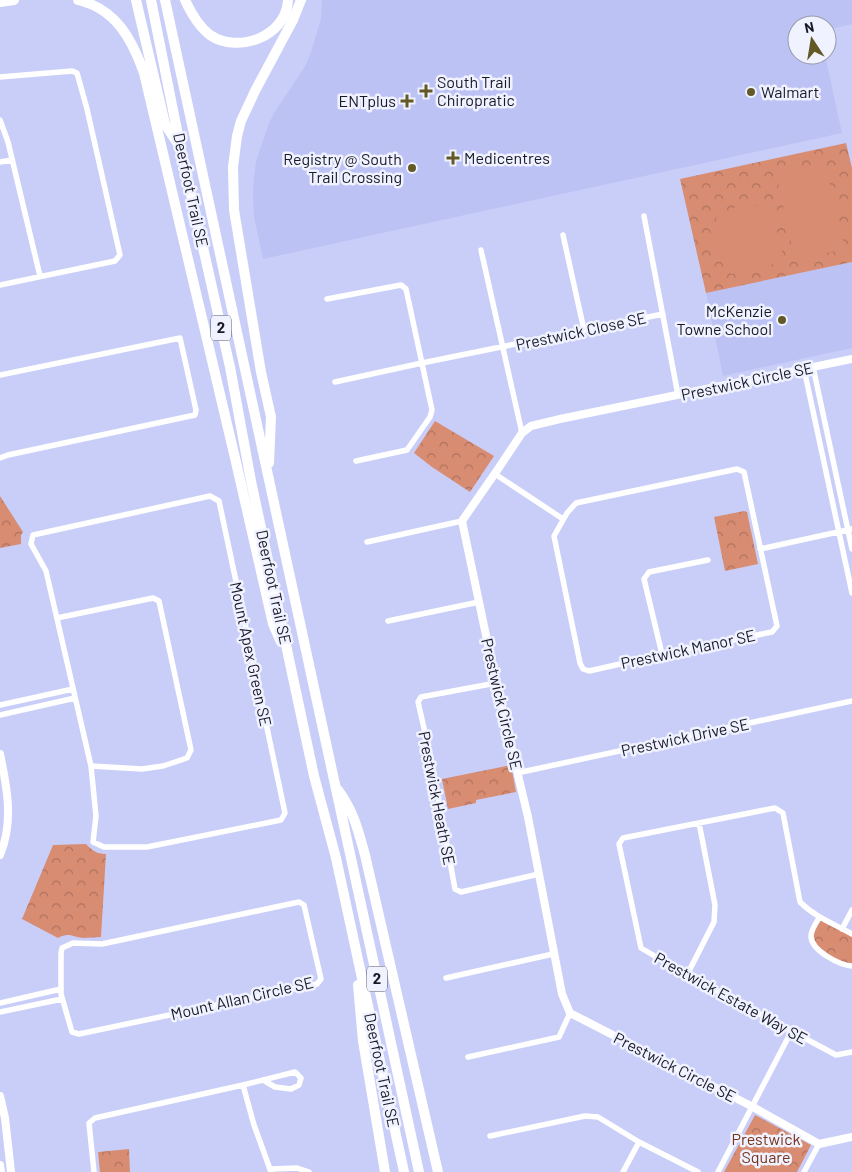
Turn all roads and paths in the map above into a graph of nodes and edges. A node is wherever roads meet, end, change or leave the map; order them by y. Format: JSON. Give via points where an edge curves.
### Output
{"nodes":[{"id":1,"x":14,"y":0,"type":"edge"},
{"id":2,"x":78,"y":0,"type":"edge"},
{"id":3,"x":136,"y":0,"type":"edge"},
{"id":4,"x":151,"y":0,"type":"edge"},
{"id":5,"x":165,"y":0,"type":"edge"},
{"id":6,"x":185,"y":0,"type":"edge"},
{"id":7,"x":288,"y":0,"type":"edge"},
{"id":8,"x":296,"y":0,"type":"edge"},
{"id":9,"x":301,"y":0,"type":"edge"},
{"id":10,"x":0,"y":2,"type":"edge"},
{"id":11,"x":293,"y":20,"type":"junction"},
{"id":12,"x":0,"y":77,"type":"edge"},
{"id":13,"x":0,"y":120,"type":"edge"},
{"id":14,"x":181,"y":150,"type":"junction"},
{"id":15,"x":12,"y":160,"type":"junction"},
{"id":16,"x":0,"y":162,"type":"edge"},
{"id":17,"x":644,"y":216,"type":"dead end"},
{"id":18,"x":563,"y":235,"type":"dead end"},
{"id":19,"x":481,"y":250,"type":"dead end"},
{"id":20,"x":40,"y":276,"type":"junction"},
{"id":21,"x":0,"y":285,"type":"edge"},
{"id":22,"x":327,"y":299,"type":"dead end"},
{"id":23,"x":663,"y":314,"type":"junction"},
{"id":24,"x":584,"y":330,"type":"junction"},
{"id":25,"x":503,"y":346,"type":"junction"},
{"id":26,"x":852,"y":359,"type":"edge"},
{"id":27,"x":422,"y":362,"type":"junction"},
{"id":28,"x":813,"y":367,"type":"junction"},
{"id":29,"x":804,"y":369,"type":"junction"},
{"id":30,"x":0,"y":375,"type":"edge"},
{"id":31,"x":334,"y":382,"type":"dead end"},
{"id":32,"x":678,"y":396,"type":"junction"},
{"id":33,"x":522,"y":433,"type":"junction"},
{"id":34,"x":0,"y":458,"type":"edge"},
{"id":35,"x":356,"y":461,"type":"dead end"},
{"id":36,"x":495,"y":474,"type":"junction"},
{"id":37,"x":268,"y":479,"type":"junction"},
{"id":38,"x":563,"y":519,"type":"junction"},
{"id":39,"x":462,"y":521,"type":"junction"},
{"id":40,"x":850,"y":530,"type":"edge"},
{"id":41,"x":839,"y":532,"type":"junction"},
{"id":42,"x":367,"y":542,"type":"dead end"},
{"id":43,"x":760,"y":549,"type":"junction"},
{"id":44,"x":852,"y":549,"type":"edge"},
{"id":45,"x":708,"y":560,"type":"dead end"},
{"id":46,"x":852,"y":593,"type":"edge"},
{"id":47,"x":479,"y":602,"type":"junction"},
{"id":48,"x":57,"y":618,"type":"junction"},
{"id":49,"x":388,"y":621,"type":"dead end"},
{"id":50,"x":662,"y":654,"type":"junction"},
{"id":51,"x":288,"y":657,"type":"junction"},
{"id":52,"x":496,"y":683,"type":"junction"},
{"id":53,"x":73,"y":689,"type":"junction"},
{"id":54,"x":75,"y":698,"type":"junction"},
{"id":55,"x":852,"y":701,"type":"edge"},
{"id":56,"x":0,"y":705,"type":"edge"},
{"id":57,"x":0,"y":715,"type":"edge"},
{"id":58,"x":0,"y":754,"type":"edge"},
{"id":59,"x":91,"y":766,"type":"junction"},
{"id":60,"x":518,"y":773,"type":"junction"},
{"id":61,"x":336,"y":787,"type":"junction"},
{"id":62,"x":698,"y":823,"type":"junction"},
{"id":63,"x":0,"y":855,"type":"edge"},
{"id":64,"x":539,"y":874,"type":"junction"},
{"id":65,"x":852,"y":910,"type":"edge"},
{"id":66,"x":819,"y":918,"type":"junction"},
{"id":67,"x":842,"y":929,"type":"junction"},
{"id":68,"x":851,"y":931,"type":"edge"},
{"id":69,"x":354,"y":939,"type":"junction"},
{"id":70,"x":553,"y":954,"type":"junction"},
{"id":71,"x":852,"y":966,"type":"edge"},
{"id":72,"x":687,"y":975,"type":"junction"},
{"id":73,"x":446,"y":978,"type":"dead end"},
{"id":74,"x":61,"y":989,"type":"junction"},
{"id":75,"x":62,"y":1000,"type":"junction"},
{"id":76,"x":0,"y":1002,"type":"edge"},
{"id":77,"x":0,"y":1012,"type":"edge"},
{"id":78,"x":570,"y":1013,"type":"junction"},
{"id":79,"x":791,"y":1032,"type":"junction"},
{"id":80,"x":852,"y":1052,"type":"edge"},
{"id":81,"x":468,"y":1057,"type":"dead end"},
{"id":82,"x":263,"y":1080,"type":"junction"},
{"id":83,"x":242,"y":1085,"type":"junction"},
{"id":84,"x":0,"y":1096,"type":"edge"},
{"id":85,"x":753,"y":1106,"type":"junction"},
{"id":86,"x":490,"y":1136,"type":"dead end"},
{"id":87,"x":852,"y":1137,"type":"edge"},
{"id":88,"x":638,"y":1142,"type":"junction"},
{"id":89,"x":819,"y":1144,"type":"junction"},
{"id":90,"x":0,"y":1165,"type":"edge"},
{"id":91,"x":271,"y":1171,"type":"edge"},
{"id":92,"x":1,"y":1172,"type":"edge"},
{"id":93,"x":12,"y":1172,"type":"edge"},
{"id":94,"x":94,"y":1172,"type":"edge"},
{"id":95,"x":309,"y":1172,"type":"edge"},
{"id":96,"x":384,"y":1172,"type":"edge"},
{"id":97,"x":404,"y":1172,"type":"edge"},
{"id":98,"x":419,"y":1172,"type":"edge"},
{"id":99,"x":438,"y":1172,"type":"edge"},
{"id":100,"x":623,"y":1172,"type":"edge"},
{"id":101,"x":698,"y":1172,"type":"edge"},
{"id":102,"x":718,"y":1172,"type":"edge"},
{"id":103,"x":804,"y":1172,"type":"edge"}],
"edges":[{"from":1,"to":10,"type":"highway"},
{"from":2,"to":51,"type":"highway","via":[[94,5],[118,22],[134,46],[144,73],[273,624]]},
{"from":3,"to":14,"type":"highway","via":[[165,124]]},
{"from":4,"to":14,"type":"highway","name":"Deerfoot Trail SE","number":"2"},
{"from":5,"to":37,"type":"highway","name":"Deerfoot Trail SE","number":"2"},
{"from":6,"to":7,"type":"highway","via":[[204,29],[219,40],[235,43],[258,39],[274,30]]},
{"from":8,"to":11,"type":"highway"},
{"from":9,"to":11,"type":"highway"},
{"from":11,"to":37,"type":"highway","via":[[246,111],[237,136],[233,167],[234,210],[271,417]]},
{"from":12,"to":20,"type":"street","via":[[77,73],[120,255],[115,261]]},
{"from":13,"to":15,"type":"street"},
{"from":14,"to":51,"type":"highway","name":"Deerfoot Trail SE","number":"2","via":[[230,367]]},
{"from":15,"to":16,"type":"street"},
{"from":15,"to":20,"type":"street"},
{"from":17,"to":23,"type":"street"},
{"from":18,"to":24,"type":"street"},
{"from":19,"to":25,"type":"street"},
{"from":20,"to":21,"type":"street"},
{"from":22,"to":27,"type":"street","via":[[401,285],[406,289]]},
{"from":23,"to":24,"type":"street","name":"Prestwick Close SE"},
{"from":23,"to":32,"type":"street","name":"Prestwick Close SE"},
{"from":24,"to":25,"type":"street","name":"Prestwick Close SE"},
{"from":25,"to":27,"type":"street"},
{"from":25,"to":33,"type":"street","name":"Prestwick Close SE"},
{"from":26,"to":28,"type":"street","name":"Prestwick Circle SE"},
{"from":27,"to":31,"type":"street"},
{"from":27,"to":35,"type":"street","via":[[432,410],[430,417],[407,450]]},
{"from":28,"to":29,"type":"street","name":"Prestwick Circle SE"},
{"from":28,"to":40,"type":"street"},
{"from":29,"to":32,"type":"street","name":"Prestwick Circle SE"},
{"from":29,"to":41,"type":"street"},
{"from":30,"to":34,"type":"street","via":[[180,338],[196,410],[195,415]]},
{"from":32,"to":33,"type":"street","name":"Prestwick Circle SE","via":[[560,419],[531,426]]},
{"from":33,"to":36,"type":"street"},
{"from":36,"to":38,"type":"street"},
{"from":36,"to":39,"type":"street"},
{"from":37,"to":61,"type":"highway","name":"Deerfoot Trail SE","number":"2"},
{"from":38,"to":43,"type":"street","name":"Prestwick Manor SE","via":[[576,503],[737,469],[744,472]]},
{"from":38,"to":50,"type":"street","name":"Prestwick Manor SE","via":[[554,536],[583,669],[589,671]]},
{"from":39,"to":42,"type":"street"},
{"from":39,"to":47,"type":"street","name":"Prestwick Circle SE"},
{"from":40,"to":41,"type":"street"},
{"from":40,"to":44,"type":"street"},
{"from":41,"to":43,"type":"street"},
{"from":41,"to":46,"type":"street"},
{"from":43,"to":50,"type":"street","name":"Prestwick Manor SE","via":[[777,626],[772,632]]},
{"from":45,"to":50,"type":"street","via":[[649,572],[644,580]]},
{"from":47,"to":49,"type":"street"},
{"from":47,"to":52,"type":"street","name":"Prestwick Circle SE"},
{"from":48,"to":53,"type":"street","name":"Mount Apex Green SE"},
{"from":48,"to":59,"type":"street","via":[[153,598],[158,601],[191,750],[187,758],[163,766]]},
{"from":48,"to":59,"type":"street","name":"Mount Apex Green SE","via":[[46,571],[31,544],[33,535],[210,496],[219,500],[285,813],[281,820],[147,847],[104,847],[93,842],[96,816]]},
{"from":51,"to":69,"type":"highway","name":"Deerfoot Trail SE","number":"2"},
{"from":52,"to":60,"type":"street","name":"Prestwick Circle SE"},
{"from":52,"to":64,"type":"street","name":"Prestwick Heath SE","via":[[421,697],[418,702],[455,889],[461,892]]},
{"from":53,"to":54,"type":"street","name":"Mount Apex Green SE"},
{"from":53,"to":56,"type":"street"},
{"from":54,"to":57,"type":"street"},
{"from":54,"to":59,"type":"street","name":"Mount Apex Green SE"},
{"from":55,"to":60,"type":"street","name":"Prestwick Drive SE"},
{"from":58,"to":63,"type":"street","via":[[8,810],[7,834]]},
{"from":60,"to":64,"type":"street","name":"Prestwick Circle SE"},
{"from":61,"to":98,"type":"highway","name":"Deerfoot Trail SE","number":"2"},
{"from":61,"to":99,"type":"highway","via":[[354,818],[365,855]]},
{"from":62,"to":66,"type":"street","name":"Prestwick Estate Way SE","via":[[775,808],[783,814],[800,902]]},
{"from":62,"to":72,"type":"street","via":[[715,905],[714,922]]},
{"from":62,"to":72,"type":"street","name":"Prestwick Estate Way SE","via":[[623,838],[620,844],[641,948]]},
{"from":64,"to":70,"type":"street","name":"Prestwick Circle SE"},
{"from":65,"to":67,"type":"street"},
{"from":66,"to":67,"type":"street","name":"Prestwick Estate Way SE"},
{"from":66,"to":71,"type":"street","via":[[811,935],[812,941],[820,951],[837,962]]},
{"from":67,"to":68,"type":"street","name":"Prestwick Estate Way SE"},
{"from":69,"to":96,"type":"highway","via":[[363,1041]]},
{"from":69,"to":97,"type":"highway","name":"Deerfoot Trail SE","number":"2"},
{"from":70,"to":73,"type":"street"},
{"from":70,"to":78,"type":"street","name":"Prestwick Circle SE"},
{"from":72,"to":79,"type":"street","name":"Prestwick Estate Way SE"},
{"from":74,"to":75,"type":"street","name":"Mount Allan Circle SE"},
{"from":74,"to":75,"type":"street","name":"Mount Allan Circle SE","via":[[62,948],[73,943],[102,944],[299,902],[304,905],[321,979],[317,984],[79,1034],[72,1032]]},
{"from":74,"to":76,"type":"street"},
{"from":75,"to":77,"type":"street"},
{"from":78,"to":81,"type":"street","via":[[558,1037]]},
{"from":78,"to":85,"type":"street","name":"Prestwick Circle SE"},
{"from":79,"to":80,"type":"street","name":"Prestwick Estate Way SE","via":[[836,1055]]},
{"from":79,"to":85,"type":"street"},
{"from":82,"to":82,"type":"street","via":[[296,1072],[301,1078],[299,1085],[291,1089],[274,1087]]},
{"from":82,"to":83,"type":"street"},
{"from":83,"to":91,"type":"street"},
{"from":83,"to":94,"type":"street","via":[[95,1118],[89,1123]]},
{"from":84,"to":93,"type":"street"},
{"from":85,"to":89,"type":"street","name":"Prestwick Circle SE"},
{"from":85,"to":102,"type":"street"},
{"from":86,"to":88,"type":"street","via":[[585,1116],[598,1117]]},
{"from":87,"to":89,"type":"street"},
{"from":88,"to":100,"type":"street"},
{"from":88,"to":101,"type":"street"},
{"from":89,"to":103,"type":"street"},
{"from":90,"to":92,"type":"street"},
{"from":91,"to":95,"type":"street","via":[[297,1168]]}]}
